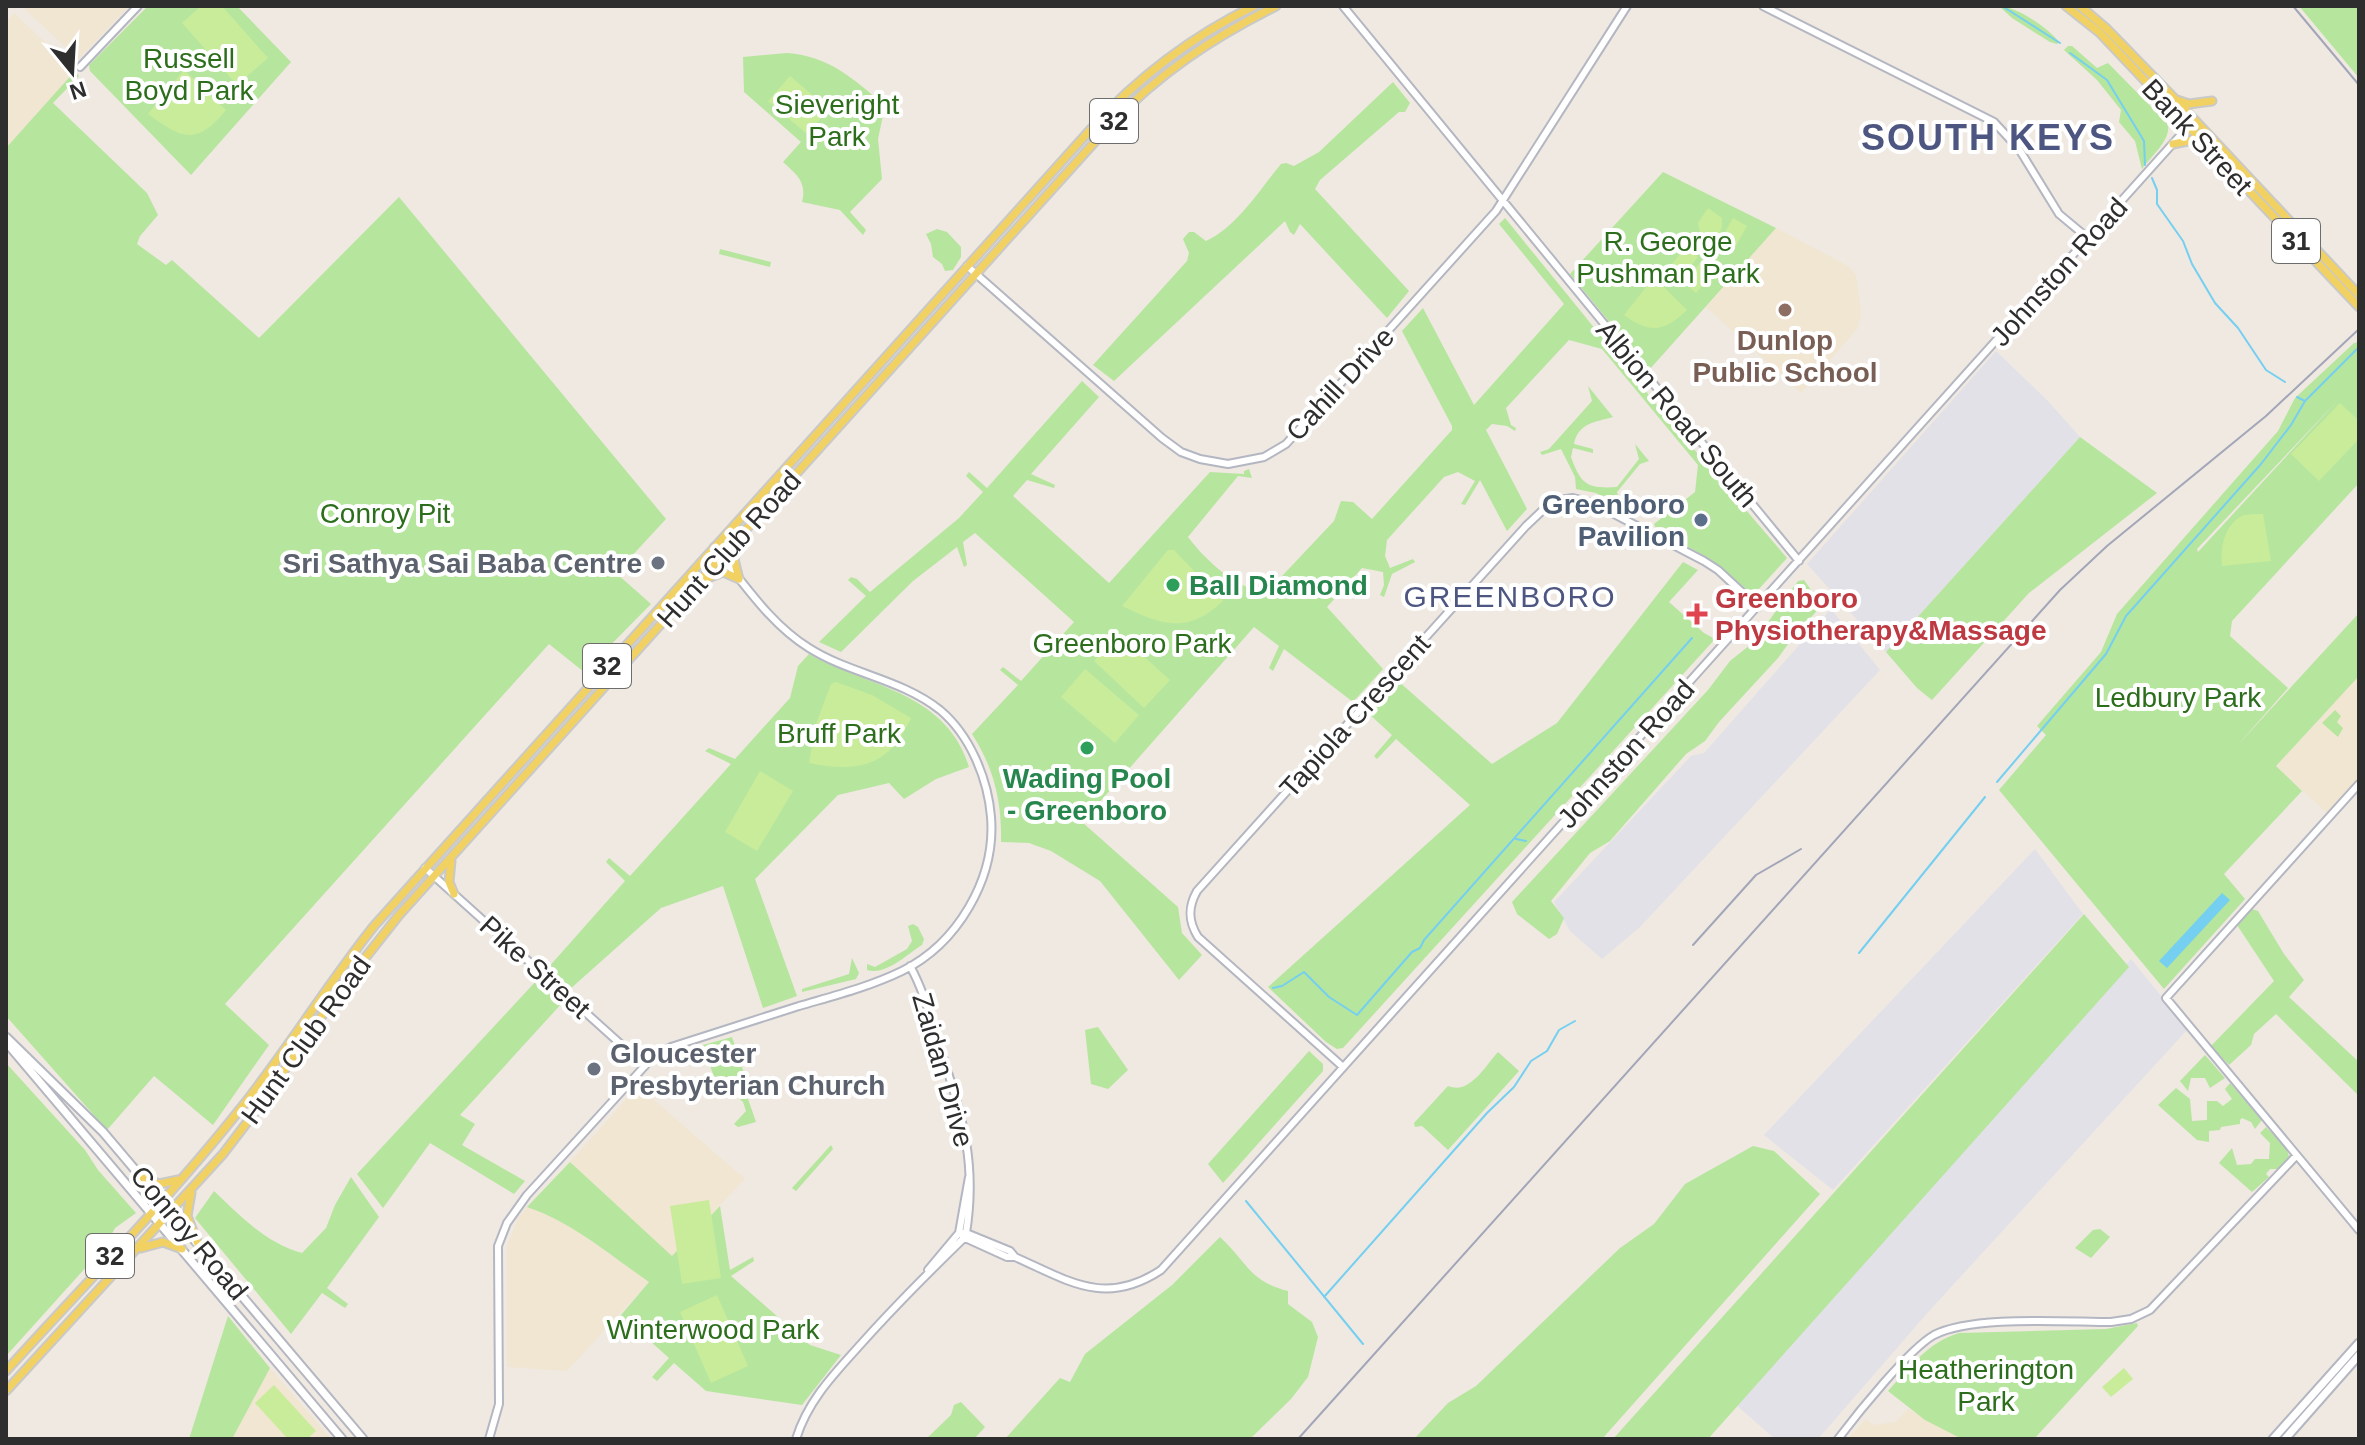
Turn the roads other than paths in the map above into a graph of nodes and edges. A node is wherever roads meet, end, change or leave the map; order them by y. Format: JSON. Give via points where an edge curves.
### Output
{"nodes":[{"id":1,"x":138,"y":6,"type":"edge"},
{"id":2,"x":1254,"y":6,"type":"edge"},
{"id":3,"x":1276,"y":6,"type":"edge"},
{"id":4,"x":1343,"y":6,"type":"edge"},
{"id":5,"x":1627,"y":6,"type":"edge"},
{"id":6,"x":1763,"y":6,"type":"edge"},
{"id":7,"x":2066,"y":6,"type":"edge"},
{"id":8,"x":2080,"y":6,"type":"edge"},
{"id":9,"x":80,"y":67,"type":"dead end"},
{"id":10,"x":2175,"y":99,"type":"junction"},
{"id":11,"x":2212,"y":101,"type":"dead end"},
{"id":12,"x":2194,"y":120,"type":"junction"},
{"id":13,"x":2188,"y":128,"type":"junction"},
{"id":14,"x":2173,"y":144,"type":"junction"},
{"id":15,"x":2203,"y":144,"type":"junction"},
{"id":16,"x":1503,"y":201,"type":"junction"},
{"id":17,"x":2089,"y":239,"type":"junction"},
{"id":18,"x":967,"y":266,"type":"junction"},
{"id":19,"x":976,"y":274,"type":"junction"},
{"id":20,"x":2359,"y":295,"type":"edge"},
{"id":21,"x":2358,"y":306,"type":"edge"},
{"id":22,"x":745,"y":533,"type":"junction"},
{"id":23,"x":714,"y":547,"type":"junction"},
{"id":24,"x":722,"y":557,"type":"junction"},
{"id":25,"x":1799,"y":561,"type":"junction"},
{"id":26,"x":739,"y":579,"type":"junction"},
{"id":27,"x":699,"y":583,"type":"junction"},
{"id":28,"x":1758,"y":607,"type":"junction"},
{"id":29,"x":2359,"y":784,"type":"edge"},
{"id":30,"x":452,"y":858,"type":"junction"},
{"id":31,"x":425,"y":868,"type":"junction"},
{"id":32,"x":434,"y":877,"type":"junction"},
{"id":33,"x":454,"y":894,"type":"junction"},
{"id":34,"x":910,"y":966,"type":"junction"},
{"id":35,"x":6,"y":1040,"type":"edge"},
{"id":36,"x":645,"y":1066,"type":"junction"},
{"id":37,"x":1343,"y":1067,"type":"junction"},
{"id":38,"x":2296,"y":1156,"type":"junction"},
{"id":39,"x":143,"y":1178,"type":"junction"},
{"id":40,"x":180,"y":1180,"type":"junction"},
{"id":41,"x":191,"y":1190,"type":"junction"},
{"id":42,"x":162,"y":1200,"type":"junction"},
{"id":43,"x":151,"y":1211,"type":"junction"},
{"id":44,"x":172,"y":1212,"type":"junction"},
{"id":45,"x":161,"y":1224,"type":"junction"},
{"id":46,"x":2359,"y":1230,"type":"edge"},
{"id":47,"x":963,"y":1234,"type":"junction"},
{"id":48,"x":198,"y":1244,"type":"junction"},
{"id":49,"x":182,"y":1249,"type":"junction"},
{"id":50,"x":136,"y":1251,"type":"junction"},
{"id":51,"x":2359,"y":1343,"type":"edge"},
{"id":52,"x":2359,"y":1355,"type":"edge"},
{"id":53,"x":6,"y":1371,"type":"edge"},
{"id":54,"x":6,"y":1391,"type":"edge"},
{"id":55,"x":342,"y":1439,"type":"edge"},
{"id":56,"x":363,"y":1439,"type":"edge"},
{"id":57,"x":489,"y":1439,"type":"edge"},
{"id":58,"x":796,"y":1439,"type":"edge"},
{"id":59,"x":1838,"y":1439,"type":"edge"},
{"id":60,"x":2273,"y":1439,"type":"edge"},
{"id":61,"x":2285,"y":1439,"type":"edge"}],
"edges":[{"from":1,"to":9,"type":"street"},
{"from":2,"to":18,"type":"main road","name":"Hunt Club Road","number":"32","via":[[1182,47],[1130,88]]},
{"from":3,"to":19,"type":"main road","name":"Hunt Club Road","number":"32","via":[[1202,46],[1147,89]]},
{"from":4,"to":16,"type":"street","name":"Albion Road South"},
{"from":5,"to":16,"type":"street","name":"Cahill Drive"},
{"from":6,"to":17,"type":"street","via":[[1994,122],[2019,149],[2059,214]]},
{"from":7,"to":13,"type":"main road","name":"Bank Street","number":"31","via":[[2100,33]]},
{"from":8,"to":10,"type":"main road","name":"Bank Street","number":"31"},
{"from":10,"to":11,"type":"main road","via":[[2189,104]]},
{"from":10,"to":12,"type":"main road","name":"Bank Street","number":"31"},
{"from":12,"to":13,"type":"street","name":"Johnston Road"},
{"from":12,"to":20,"type":"main road","name":"Bank Street","number":"31"},
{"from":13,"to":14,"type":"street","name":"Johnston Road"},
{"from":13,"to":15,"type":"main road","name":"Bank Street","number":"31"},
{"from":14,"to":15,"type":"main road"},
{"from":14,"to":17,"type":"street","name":"Johnston Road"},
{"from":15,"to":21,"type":"main road","name":"Bank Street","number":"31"},
{"from":16,"to":19,"type":"street","name":"Cahill Drive","via":[[1286,444],[1252,461],[1228,464],[1181,452]]},
{"from":16,"to":25,"type":"street","name":"Albion Road South"},
{"from":17,"to":25,"type":"street","name":"Johnston Road"},
{"from":18,"to":19,"type":"street","name":"Cahill Drive"},
{"from":18,"to":23,"type":"main road","name":"Hunt Club Road","number":"32"},
{"from":19,"to":22,"type":"main road","name":"Hunt Club Road","number":"32"},
{"from":22,"to":24,"type":"main road","name":"Hunt Club Road","number":"32"},
{"from":22,"to":26,"type":"main road","via":[[734,556]]},
{"from":23,"to":24,"type":"street"},
{"from":23,"to":31,"type":"main road","name":"Hunt Club Road","number":"32"},
{"from":24,"to":26,"type":"street"},
{"from":24,"to":27,"type":"main road","name":"Hunt Club Road","number":"32"},
{"from":25,"to":28,"type":"street","name":"Johnston Road"},
{"from":26,"to":27,"type":"main road","via":[[723,572]]},
{"from":26,"to":34,"type":"street","via":[[772,618],[806,646],[908,690],[939,710],[978,766],[992,825],[983,876],[949,935]]},
{"from":27,"to":30,"type":"main road","name":"Hunt Club Road","number":"32"},
{"from":28,"to":37,"type":"street","name":"Johnston Road"},
{"from":28,"to":37,"type":"street","name":"Tapiola Crescent","via":[[1718,570],[1593,503],[1559,500],[1528,524],[1197,891],[1189,908],[1198,937]]},
{"from":29,"to":38,"type":"street","via":[[2166,998]]},
{"from":30,"to":32,"type":"main road","name":"Hunt Club Road","number":"32"},
{"from":30,"to":33,"type":"main road"},
{"from":31,"to":32,"type":"street","name":"Pike Street"},
{"from":31,"to":40,"type":"main road","name":"Hunt Club Road","number":"32","via":[[336,974],[259,1084]]},
{"from":32,"to":33,"type":"street","name":"Pike Street"},
{"from":32,"to":41,"type":"main road","name":"Hunt Club Road","number":"32","via":[[373,947],[249,1122]]},
{"from":33,"to":36,"type":"street","name":"Pike Street"},
{"from":34,"to":36,"type":"street","via":[[671,1047]]},
{"from":34,"to":47,"type":"street","name":"Zaidan Drive","via":[[969,1148],[972,1188]]},
{"from":35,"to":39,"type":"main road","name":"Conroy Road"},
{"from":35,"to":43,"type":"main road","name":"Conroy Road"},
{"from":36,"to":57,"type":"street","via":[[507,1223],[498,1254],[499,1404]]},
{"from":37,"to":47,"type":"street","name":"Johnston Road","via":[[1150,1277],[1097,1290]]},
{"from":38,"to":46,"type":"street"},
{"from":38,"to":59,"type":"street","via":[[2150,1310],[2111,1322],[1972,1324],[1944,1331],[1923,1344]]},
{"from":39,"to":40,"type":"main road","via":[[164,1185]]},
{"from":39,"to":42,"type":"main road","name":"Conroy Road"},
{"from":40,"to":42,"type":"main road","name":"Hunt Club Road","number":"32"},
{"from":41,"to":44,"type":"main road","name":"Hunt Club Road","number":"32"},
{"from":41,"to":48,"type":"main road","via":[[187,1216]]},
{"from":42,"to":43,"type":"main road","name":"Hunt Club Road","number":"32"},
{"from":42,"to":44,"type":"main road","name":"Conroy Road"},
{"from":43,"to":45,"type":"main road","name":"Conroy Road"},
{"from":43,"to":53,"type":"main road","name":"Hunt Club Road","number":"32"},
{"from":44,"to":45,"type":"main road","name":"Hunt Club Road","number":"32"},
{"from":44,"to":48,"type":"main road","name":"Conroy Road"},
{"from":45,"to":49,"type":"main road","name":"Conroy Road"},
{"from":45,"to":50,"type":"main road","name":"Hunt Club Road","number":"32"},
{"from":47,"to":58,"type":"street","via":[[821,1390]]},
{"from":48,"to":56,"type":"main road","name":"Conroy Road"},
{"from":49,"to":50,"type":"main road","via":[[159,1241]]},
{"from":49,"to":55,"type":"main road","name":"Conroy Road"},
{"from":50,"to":54,"type":"main road","name":"Hunt Club Road","number":"32"},
{"from":51,"to":60,"type":"main road"},
{"from":52,"to":61,"type":"main road"}]}
